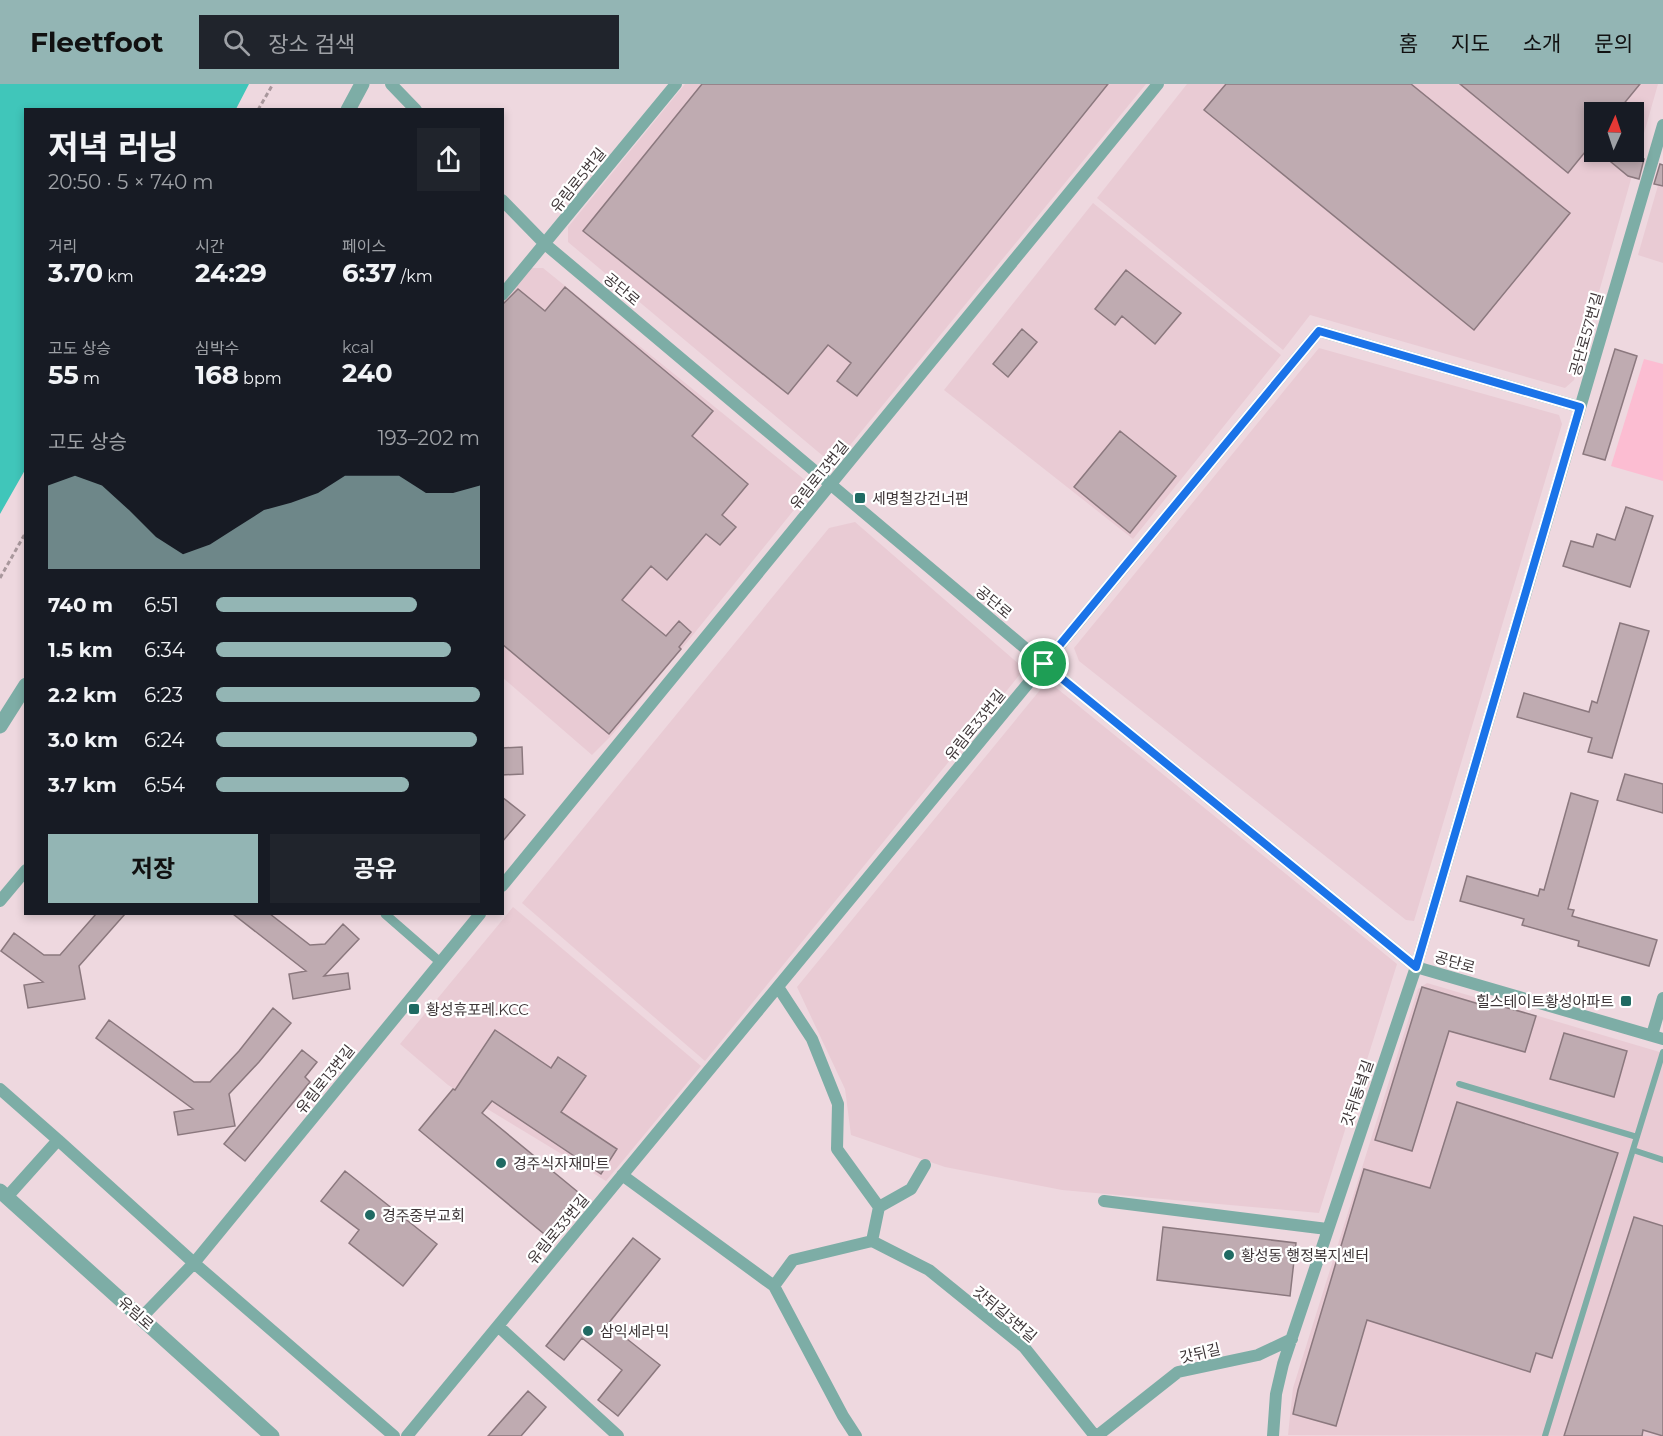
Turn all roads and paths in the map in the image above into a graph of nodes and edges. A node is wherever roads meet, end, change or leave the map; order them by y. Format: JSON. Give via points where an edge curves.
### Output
{"nodes":[{"id":1,"x":273,"y":84,"type":"edge"},
{"id":2,"x":362,"y":84,"type":"edge"},
{"id":3,"x":392,"y":84,"type":"edge"},
{"id":4,"x":676,"y":84,"type":"edge"},
{"id":5,"x":1158,"y":84,"type":"edge"},
{"id":6,"x":259,"y":108,"type":"edge"},
{"id":7,"x":349,"y":108,"type":"edge"},
{"id":8,"x":414,"y":108,"type":"edge"},
{"id":9,"x":1663,"y":125,"type":"edge"},
{"id":10,"x":504,"y":202,"type":"edge"},
{"id":11,"x":545,"y":244,"type":"junction"},
{"id":12,"x":504,"y":293,"type":"edge"},
{"id":13,"x":1580,"y":407,"type":"junction"},
{"id":14,"x":831,"y":484,"type":"junction"},
{"id":15,"x":24,"y":536,"type":"edge"},
{"id":16,"x":0,"y":578,"type":"edge"},
{"id":17,"x":1044,"y":664,"type":"junction"},
{"id":18,"x":24,"y":688,"type":"edge"},
{"id":19,"x":0,"y":726,"type":"edge"},
{"id":20,"x":24,"y":872,"type":"edge"},
{"id":21,"x":504,"y":884,"type":"edge"},
{"id":22,"x":0,"y":901,"type":"edge"},
{"id":23,"x":386,"y":915,"type":"edge"},
{"id":24,"x":479,"y":915,"type":"edge"},
{"id":25,"x":440,"y":962,"type":"junction"},
{"id":26,"x":1416,"y":967,"type":"junction"},
{"id":27,"x":778,"y":987,"type":"junction"},
{"id":28,"x":1663,"y":998,"type":"edge"},
{"id":29,"x":1657,"y":1037,"type":"edge"},
{"id":30,"x":1663,"y":1052,"type":"edge"},
{"id":31,"x":1459,"y":1084,"type":"dead end"},
{"id":32,"x":0,"y":1089,"type":"edge"},
{"id":33,"x":1637,"y":1137,"type":"junction"},
{"id":34,"x":58,"y":1140,"type":"junction"},
{"id":35,"x":1633,"y":1150,"type":"junction"},
{"id":36,"x":1663,"y":1160,"type":"edge"},
{"id":37,"x":925,"y":1165,"type":"dead end"},
{"id":38,"x":622,"y":1175,"type":"junction"},
{"id":39,"x":4,"y":1194,"type":"edge"},
{"id":40,"x":1104,"y":1202,"type":"dead end"},
{"id":41,"x":879,"y":1207,"type":"junction"},
{"id":42,"x":1327,"y":1229,"type":"junction"},
{"id":43,"x":872,"y":1241,"type":"junction"},
{"id":44,"x":194,"y":1263,"type":"junction"},
{"id":45,"x":774,"y":1286,"type":"junction"},
{"id":46,"x":141,"y":1318,"type":"junction"},
{"id":47,"x":498,"y":1326,"type":"junction"},
{"id":48,"x":1292,"y":1339,"type":"junction"},
{"id":49,"x":843,"y":1416,"type":"junction"},
{"id":50,"x":272,"y":1436,"type":"edge"},
{"id":51,"x":394,"y":1436,"type":"edge"},
{"id":52,"x":407,"y":1436,"type":"edge"},
{"id":53,"x":618,"y":1436,"type":"edge"},
{"id":54,"x":845,"y":1436,"type":"edge"},
{"id":55,"x":856,"y":1436,"type":"edge"},
{"id":56,"x":1096,"y":1436,"type":"edge"},
{"id":57,"x":1273,"y":1436,"type":"edge"},
{"id":58,"x":1545,"y":1436,"type":"edge"}],
"edges":[{"from":1,"to":6,"type":"path"},
{"from":2,"to":7,"type":"street"},
{"from":3,"to":8,"type":"street"},
{"from":4,"to":11,"type":"street","name":"유림로5번길"},
{"from":5,"to":14,"type":"street","name":"유림로13번길"},
{"from":9,"to":13,"type":"street","name":"공단로57번길"},
{"from":10,"to":11,"type":"street","name":"공단로"},
{"from":11,"to":12,"type":"street","name":"유림로5번길"},
{"from":11,"to":14,"type":"street","name":"공단로"},
{"from":13,"to":17,"type":"street","name":"유림로33번길","via":[[1319,331]]},
{"from":13,"to":26,"type":"street","name":"공단로57번길"},
{"from":14,"to":17,"type":"street","name":"공단로"},
{"from":14,"to":21,"type":"street","name":"유림로13번길"},
{"from":15,"to":16,"type":"path"},
{"from":17,"to":26,"type":"street","name":"공단로"},
{"from":17,"to":27,"type":"street","name":"유림로33번길"},
{"from":18,"to":19,"type":"street"},
{"from":20,"to":22,"type":"street"},
{"from":23,"to":25,"type":"street"},
{"from":24,"to":25,"type":"street","name":"유림로13번길"},
{"from":25,"to":44,"type":"street","name":"유림로13번길"},
{"from":26,"to":29,"type":"street","name":"공단로"},
{"from":26,"to":42,"type":"street","name":"갓뒤동녘길"},
{"from":27,"to":38,"type":"street","name":"유림로33번길"},
{"from":27,"to":41,"type":"street","via":[[812,1039],[838,1104],[837,1149]]},
{"from":28,"to":29,"type":"street"},
{"from":30,"to":33,"type":"lane"},
{"from":31,"to":33,"type":"lane"},
{"from":32,"to":34,"type":"street"},
{"from":33,"to":35,"type":"lane"},
{"from":34,"to":39,"type":"street"},
{"from":34,"to":44,"type":"street"},
{"from":35,"to":36,"type":"lane"},
{"from":35,"to":58,"type":"lane"},
{"from":37,"to":41,"type":"street","via":[[910,1189]]},
{"from":38,"to":45,"type":"street"},
{"from":38,"to":47,"type":"street","name":"유림로33번길"},
{"from":39,"to":46,"type":"street","name":"유림로"},
{"from":40,"to":42,"type":"street"},
{"from":41,"to":43,"type":"street"},
{"from":42,"to":48,"type":"street","name":"갓뒤동녘길"},
{"from":43,"to":45,"type":"street","via":[[793,1260]]},
{"from":43,"to":56,"type":"street","name":"갓뒤길3번길","via":[[929,1270],[1024,1347]]},
{"from":44,"to":46,"type":"street","name":"유림로13번길"},
{"from":44,"to":51,"type":"street"},
{"from":45,"to":49,"type":"street"},
{"from":46,"to":50,"type":"street","name":"유림로"},
{"from":47,"to":52,"type":"street","name":"유림로33번길"},
{"from":47,"to":53,"type":"street"},
{"from":48,"to":56,"type":"street","name":"갓뒤길","via":[[1258,1355],[1178,1372]]},
{"from":48,"to":57,"type":"street","name":"갓뒤동녘길","via":[[1276,1394]]},
{"from":49,"to":54,"type":"street"},
{"from":49,"to":55,"type":"street"}]}
